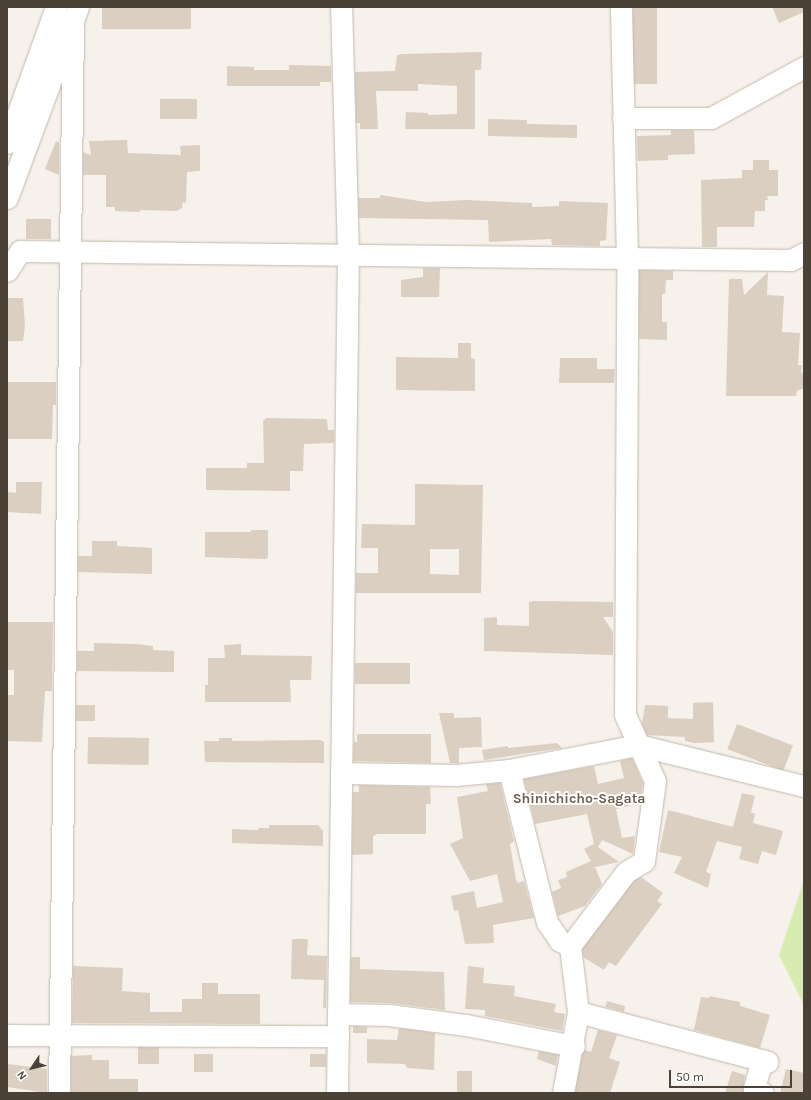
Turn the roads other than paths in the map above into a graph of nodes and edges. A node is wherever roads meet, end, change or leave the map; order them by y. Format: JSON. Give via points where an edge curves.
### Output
{"nodes":[{"id":1,"x":56,"y":7,"type":"edge"},
{"id":2,"x":341,"y":7,"type":"edge"},
{"id":3,"x":620,"y":7,"type":"edge"},
{"id":4,"x":76,"y":16,"type":"edge"},
{"id":5,"x":804,"y":67,"type":"edge"},
{"id":6,"x":623,"y":118,"type":"junction"},
{"id":7,"x":7,"y":143,"type":"edge"},
{"id":8,"x":7,"y":198,"type":"edge"},
{"id":9,"x":69,"y":251,"type":"junction"},
{"id":10,"x":804,"y":253,"type":"edge"},
{"id":11,"x":348,"y":254,"type":"junction"},
{"id":12,"x":627,"y":257,"type":"junction"},
{"id":13,"x":7,"y":271,"type":"edge"},
{"id":14,"x":638,"y":745,"type":"junction"},
{"id":15,"x":509,"y":770,"type":"junction"},
{"id":16,"x":341,"y":773,"type":"junction"},
{"id":17,"x":804,"y":786,"type":"edge"},
{"id":18,"x":570,"y":946,"type":"junction"},
{"id":19,"x":578,"y":1012,"type":"junction"},
{"id":20,"x":338,"y":1014,"type":"junction"},
{"id":21,"x":7,"y":1035,"type":"edge"},
{"id":22,"x":60,"y":1035,"type":"junction"},
{"id":23,"x":338,"y":1036,"type":"junction"},
{"id":24,"x":574,"y":1046,"type":"junction"},
{"id":25,"x":59,"y":1093,"type":"edge"},
{"id":26,"x":337,"y":1093,"type":"edge"},
{"id":27,"x":563,"y":1093,"type":"edge"},
{"id":28,"x":763,"y":1093,"type":"edge"}],
"edges":[{"from":1,"to":7,"type":"street"},
{"from":2,"to":11,"type":"street"},
{"from":3,"to":6,"type":"street"},
{"from":4,"to":8,"type":"street"},
{"from":4,"to":9,"type":"street"},
{"from":5,"to":6,"type":"street","via":[[711,118]]},
{"from":6,"to":12,"type":"street"},
{"from":9,"to":11,"type":"street"},
{"from":9,"to":13,"type":"street","via":[[20,251]]},
{"from":9,"to":22,"type":"street"},
{"from":10,"to":12,"type":"street","via":[[791,260]]},
{"from":11,"to":12,"type":"street"},
{"from":11,"to":16,"type":"street"},
{"from":12,"to":14,"type":"street","via":[[625,716]]},
{"from":14,"to":15,"type":"street"},
{"from":14,"to":17,"type":"street"},
{"from":14,"to":18,"type":"street","via":[[655,781],[644,861],[626,872]]},
{"from":15,"to":16,"type":"street","via":[[456,774]]},
{"from":15,"to":18,"type":"street","via":[[547,922],[560,941]]},
{"from":16,"to":20,"type":"street"},
{"from":18,"to":19,"type":"street"},
{"from":19,"to":24,"type":"street"},
{"from":19,"to":28,"type":"street","via":[[765,1061],[754,1088]]},
{"from":20,"to":23,"type":"street"},
{"from":20,"to":24,"type":"street","via":[[389,1015],[466,1025]]},
{"from":21,"to":22,"type":"street"},
{"from":22,"to":23,"type":"street"},
{"from":22,"to":25,"type":"street"},
{"from":23,"to":26,"type":"street"},
{"from":24,"to":27,"type":"street"}]}
